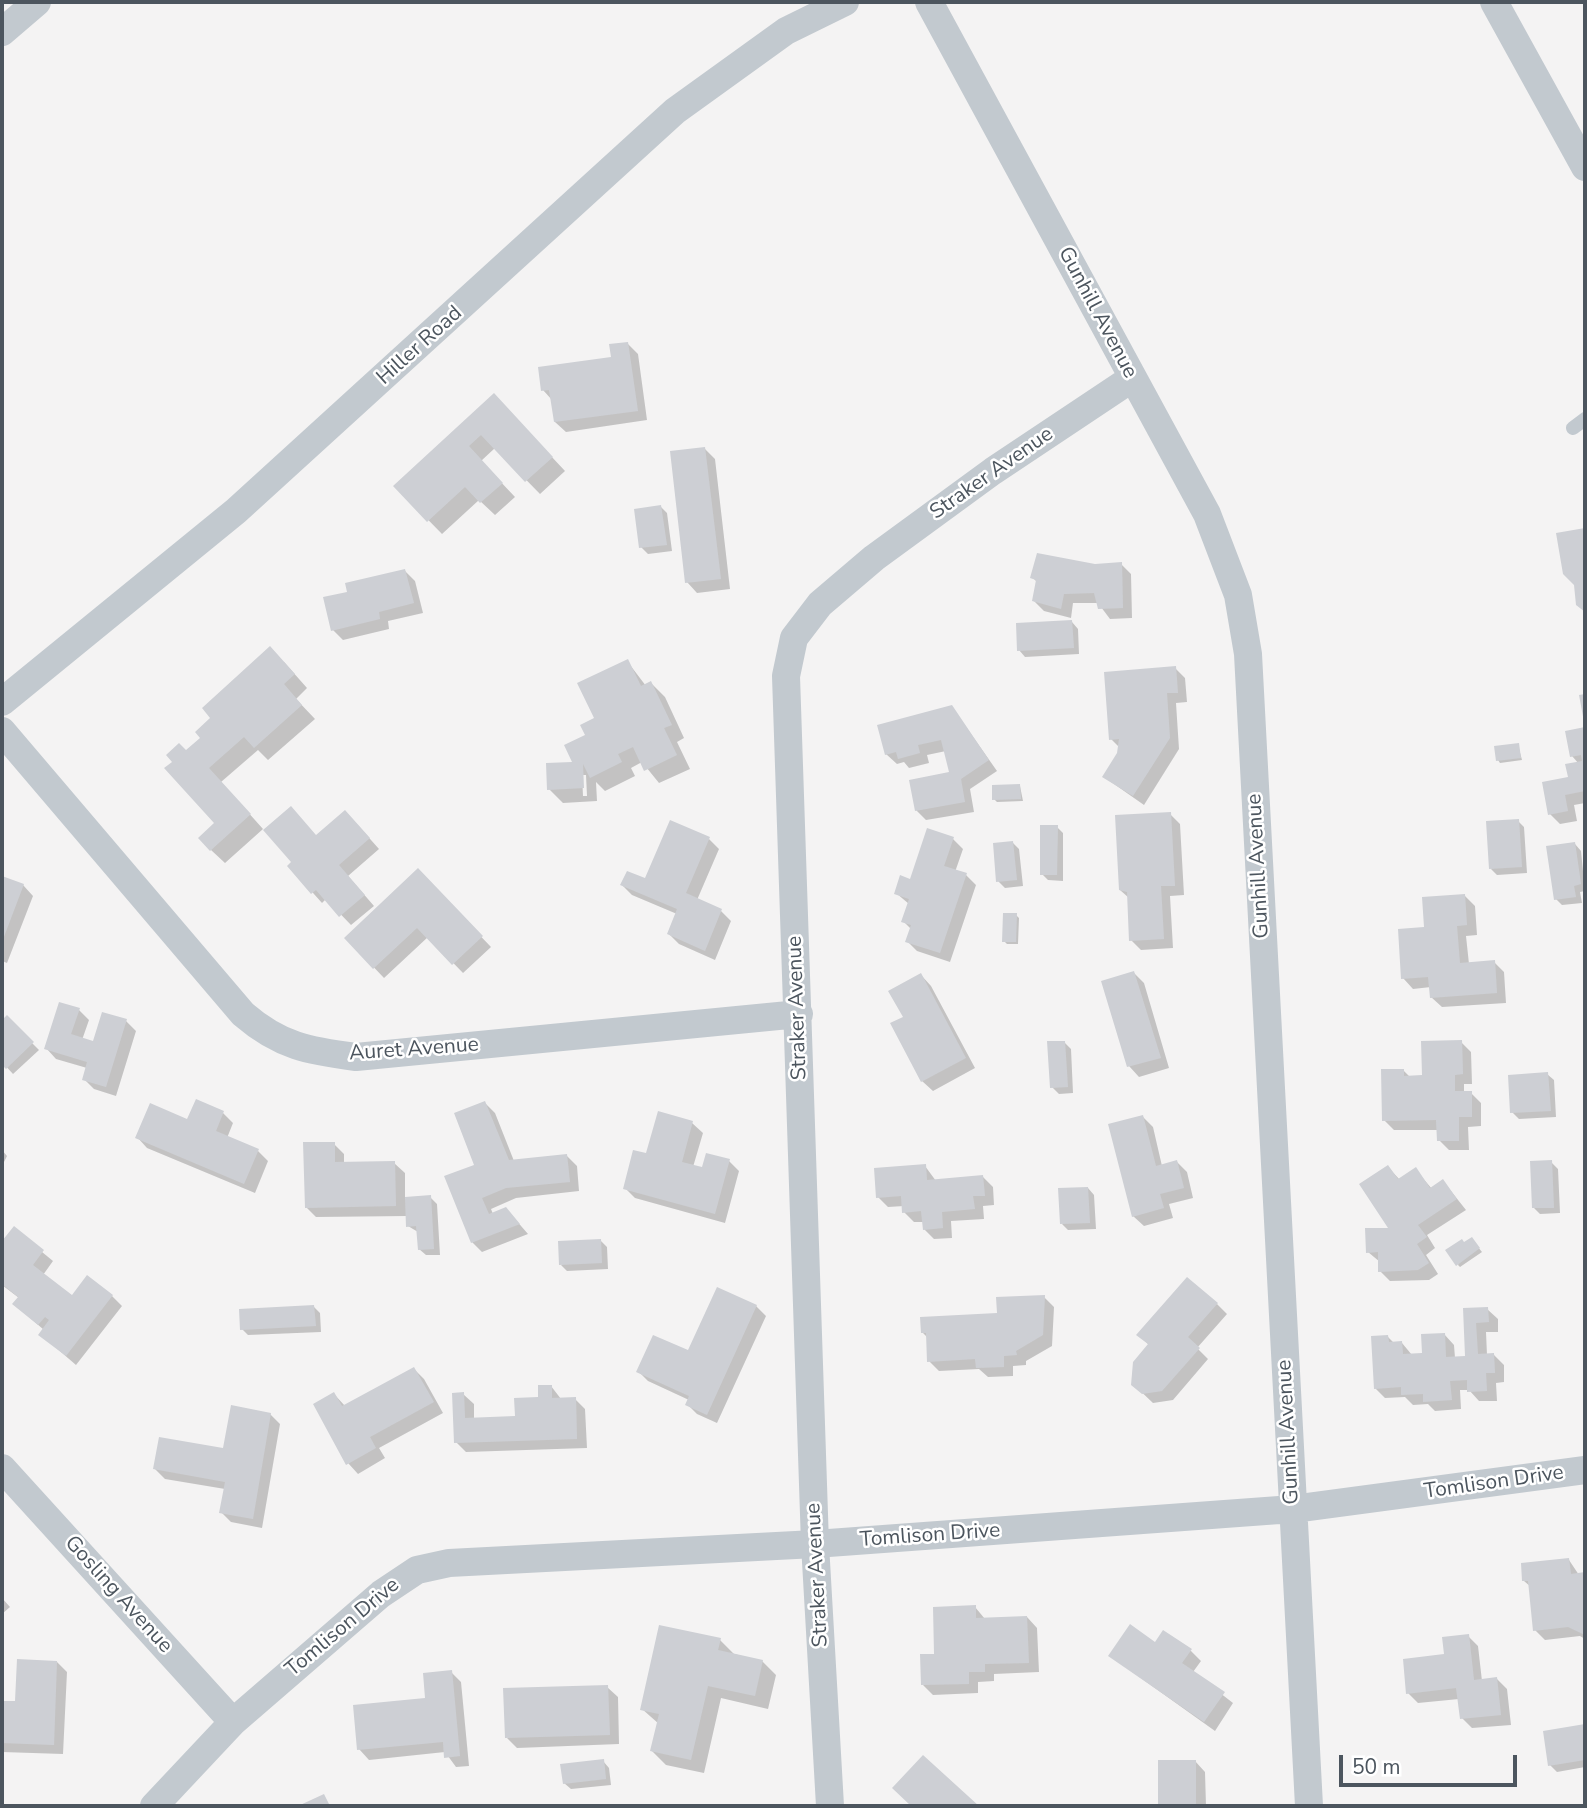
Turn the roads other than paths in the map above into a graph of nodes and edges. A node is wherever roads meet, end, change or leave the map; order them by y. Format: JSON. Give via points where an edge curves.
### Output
{"nodes":[{"id":1,"x":37,"y":2,"type":"edge"},
{"id":2,"x":845,"y":2,"type":"edge"},
{"id":3,"x":929,"y":2,"type":"edge"},
{"id":4,"x":1494,"y":2,"type":"edge"},
{"id":5,"x":2,"y":32,"type":"edge"},
{"id":6,"x":1585,"y":167,"type":"edge"},
{"id":7,"x":1131,"y":379,"type":"junction"},
{"id":8,"x":1585,"y":419,"type":"edge"},
{"id":9,"x":1573,"y":428,"type":"dead end"},
{"id":10,"x":2,"y":702,"type":"edge"},
{"id":11,"x":2,"y":732,"type":"edge"},
{"id":12,"x":799,"y":1014,"type":"junction"},
{"id":13,"x":2,"y":1468,"type":"edge"},
{"id":14,"x":1585,"y":1470,"type":"edge"},
{"id":15,"x":1293,"y":1509,"type":"junction"},
{"id":16,"x":815,"y":1544,"type":"junction"},
{"id":17,"x":233,"y":1722,"type":"junction"},
{"id":18,"x":154,"y":1806,"type":"edge"},
{"id":19,"x":830,"y":1806,"type":"edge"},
{"id":20,"x":1309,"y":1806,"type":"edge"}],
"edges":[{"from":1,"to":5,"type":"street"},
{"from":2,"to":10,"type":"street","name":"Hiller Road","via":[[786,31],[675,111],[236,511]]},
{"from":3,"to":7,"type":"street","name":"Gunhill Avenue"},
{"from":4,"to":6,"type":"street"},
{"from":7,"to":12,"type":"street","name":"Straker Avenue","via":[[874,558],[820,604],[794,638],[786,676],[786,708]]},
{"from":7,"to":15,"type":"street","name":"Gunhill Avenue","via":[[1225,555],[1238,595],[1248,654]]},
{"from":8,"to":9,"type":"lane"},
{"from":11,"to":12,"type":"street","name":"Auret Avenue","via":[[243,1014],[265,1034],[305,1051],[356,1057]]},
{"from":12,"to":16,"type":"street","name":"Straker Avenue"},
{"from":13,"to":17,"type":"street","name":"Gosling Avenue"},
{"from":14,"to":15,"type":"street","name":"Tomlison Drive"},
{"from":15,"to":16,"type":"street","name":"Tomlison Drive"},
{"from":15,"to":20,"type":"street","name":"Gunhill Avenue"},
{"from":16,"to":17,"type":"street","name":"Tomlison Drive","via":[[449,1563],[417,1570],[389,1587]]},
{"from":16,"to":19,"type":"street","name":"Straker Avenue"},
{"from":17,"to":18,"type":"street","name":"Tomlison Drive"}]}
